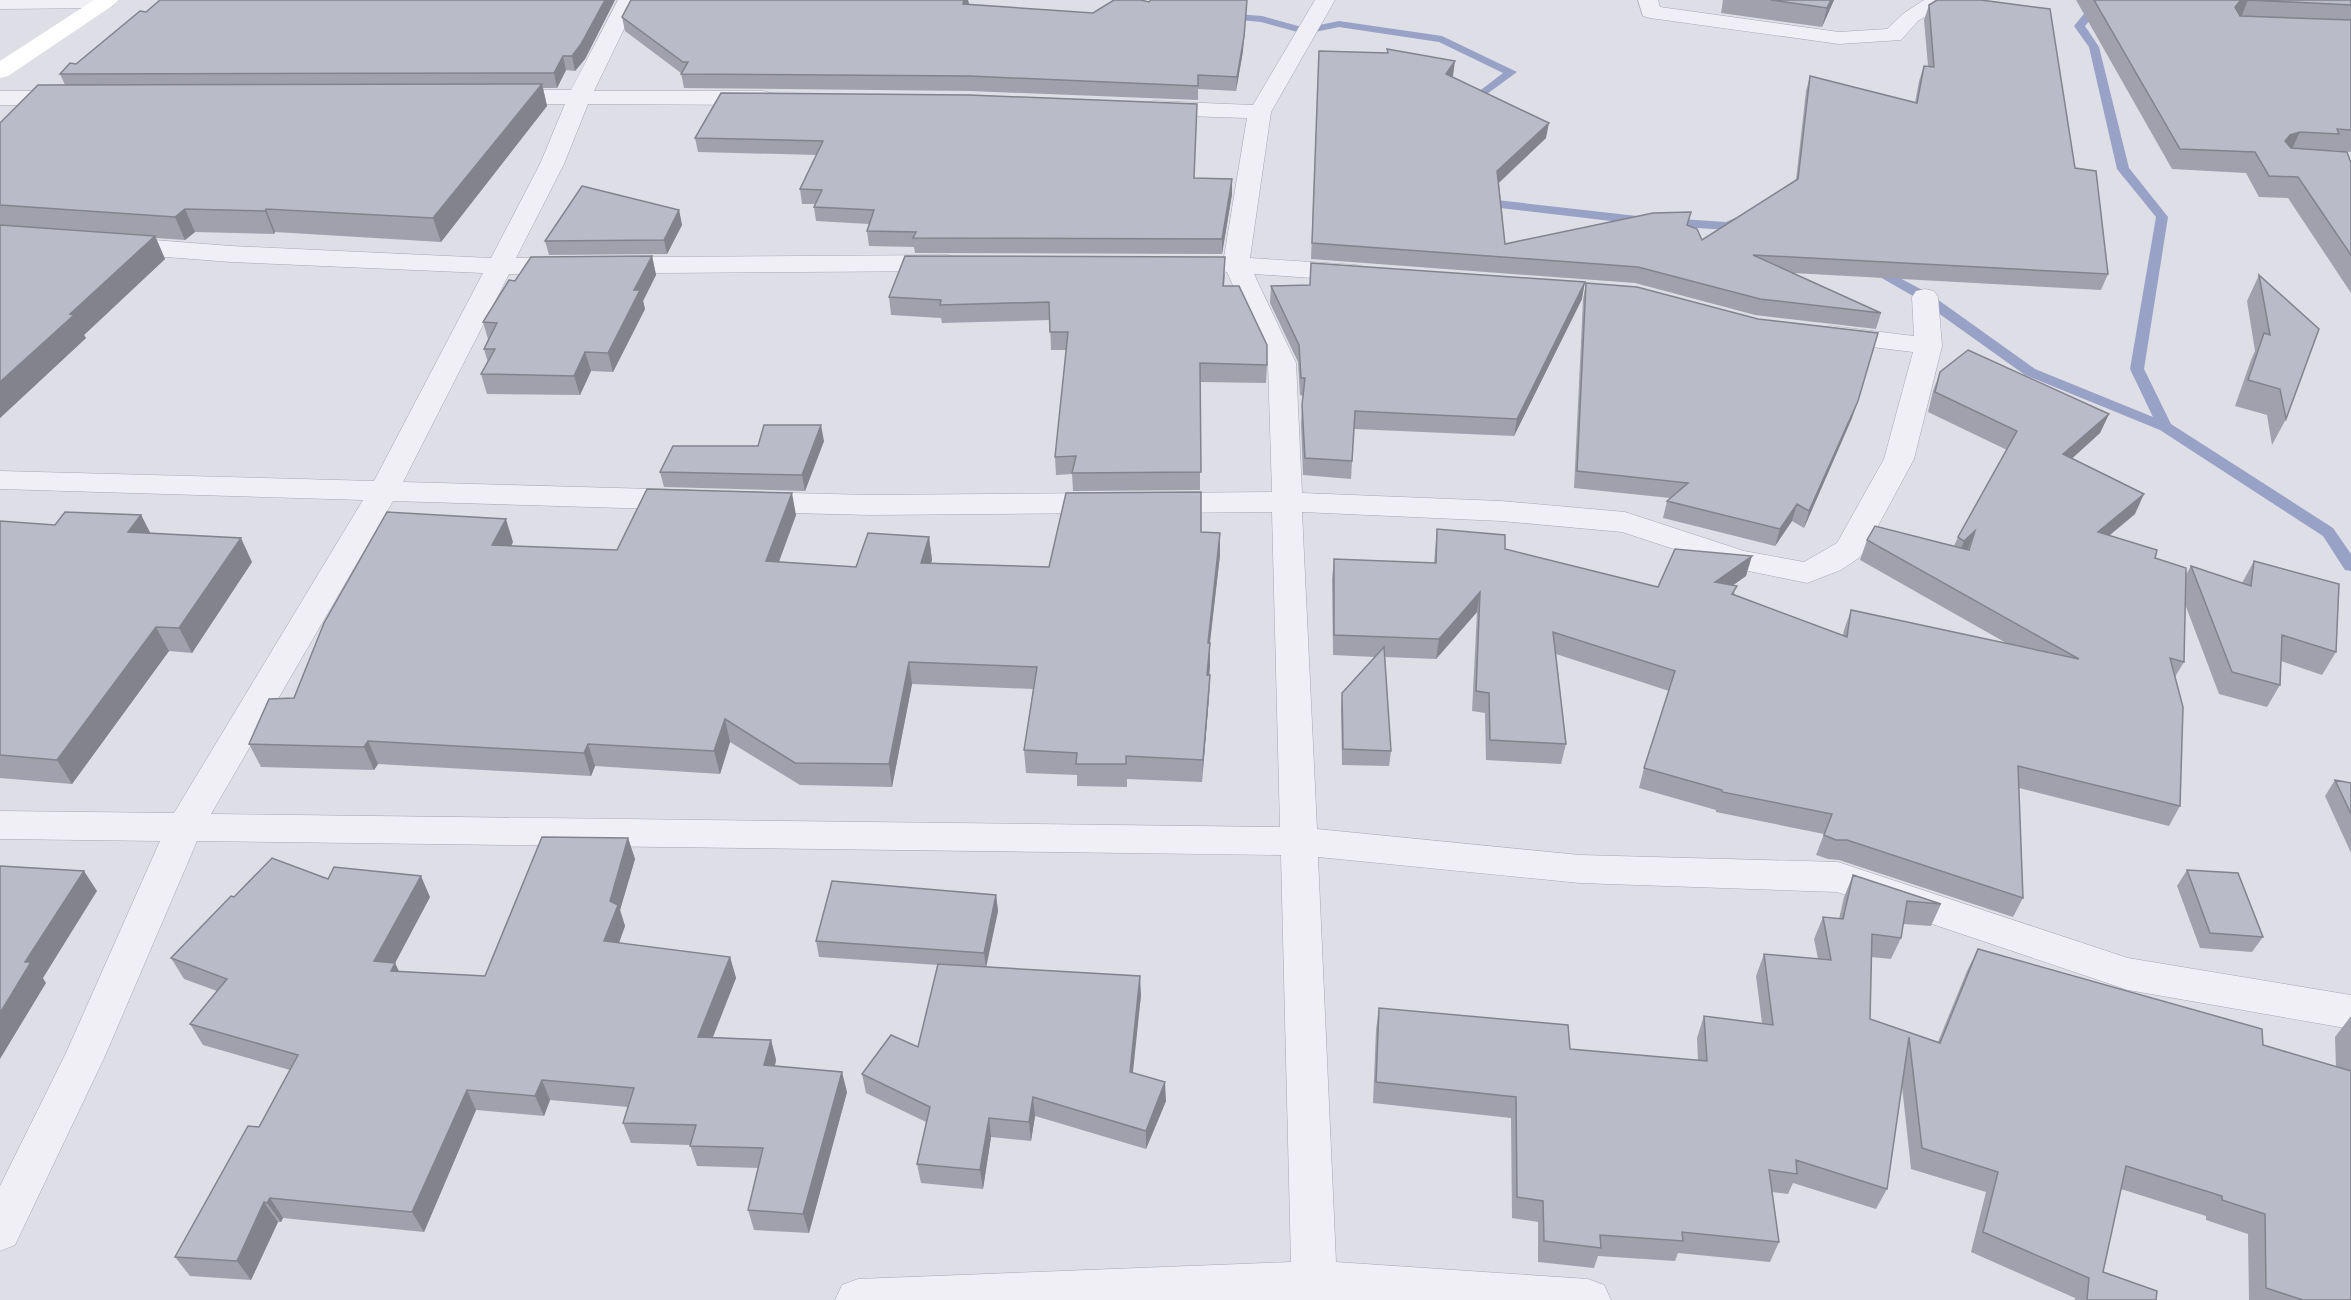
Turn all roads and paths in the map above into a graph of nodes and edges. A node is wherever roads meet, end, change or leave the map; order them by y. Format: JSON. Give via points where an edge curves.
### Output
{"nodes":[{"id":1,"x":628,"y":0,"type":"edge"},
{"id":2,"x":1325,"y":0,"type":"edge"},
{"id":3,"x":1648,"y":0,"type":"edge"},
{"id":4,"x":1938,"y":0,"type":"edge"},
{"id":5,"x":107,"y":1,"type":"edge"},
{"id":6,"x":0,"y":3,"type":"edge"},
{"id":7,"x":0,"y":71,"type":"edge"},
{"id":8,"x":473,"y":97,"type":"edge"},
{"id":9,"x":579,"y":97,"type":"junction"},
{"id":10,"x":0,"y":98,"type":"edge"},
{"id":11,"x":95,"y":98,"type":"edge"},
{"id":12,"x":780,"y":99,"type":"edge"},
{"id":13,"x":1132,"y":107,"type":"edge"},
{"id":14,"x":1260,"y":112,"type":"junction"},
{"id":15,"x":93,"y":244,"type":"edge"},
{"id":16,"x":978,"y":264,"type":"edge"},
{"id":17,"x":1189,"y":264,"type":"edge"},
{"id":18,"x":1236,"y":264,"type":"junction"},
{"id":19,"x":500,"y":266,"type":"junction"},
{"id":20,"x":1383,"y":275,"type":"edge"},
{"id":21,"x":1925,"y":297,"type":"dead end"},
{"id":22,"x":1801,"y":331,"type":"edge"},
{"id":23,"x":1929,"y":346,"type":"junction"},
{"id":24,"x":0,"y":480,"type":"edge"},
{"id":25,"x":384,"y":491,"type":"junction"},
{"id":26,"x":1287,"y":502,"type":"junction"},
{"id":27,"x":0,"y":825,"type":"edge"},
{"id":28,"x":186,"y":826,"type":"junction"},
{"id":29,"x":1299,"y":841,"type":"junction"},
{"id":30,"x":2351,"y":1012,"type":"edge"},
{"id":31,"x":0,"y":1231,"type":"edge"},
{"id":32,"x":1314,"y":1291,"type":"edge"},
{"id":33,"x":858,"y":1300,"type":"edge"},
{"id":34,"x":1588,"y":1300,"type":"edge"}],
"edges":[{"from":1,"to":9,"type":"street"},
{"from":2,"to":14,"type":"street"},
{"from":3,"to":4,"type":"street","via":[[1650,12],[1839,38],[1893,35],[1911,17]]},
{"from":5,"to":6,"type":"street"},
{"from":5,"to":7,"type":"main road"},
{"from":8,"to":9,"type":"street"},
{"from":9,"to":12,"type":"street"},
{"from":9,"to":19,"type":"street","via":[[552,164]]},
{"from":10,"to":11,"type":"street"},
{"from":13,"to":14,"type":"street"},
{"from":14,"to":18,"type":"street"},
{"from":15,"to":19,"type":"street"},
{"from":16,"to":19,"type":"street"},
{"from":17,"to":18,"type":"street"},
{"from":18,"to":20,"type":"street"},
{"from":18,"to":26,"type":"street","via":[[1282,363]]},
{"from":19,"to":25,"type":"street"},
{"from":21,"to":23,"type":"street"},
{"from":22,"to":23,"type":"street"},
{"from":23,"to":26,"type":"street","via":[[1899,459],[1849,550],[1807,573],[1740,560],[1625,522],[1501,511]]},
{"from":24,"to":25,"type":"street"},
{"from":25,"to":26,"type":"street","via":[[871,505]]},
{"from":25,"to":28,"type":"street"},
{"from":26,"to":29,"type":"street"},
{"from":27,"to":28,"type":"street"},
{"from":28,"to":29,"type":"street"},
{"from":28,"to":31,"type":"street","via":[[85,1056]]},
{"from":29,"to":30,"type":"street","via":[[1580,869],[1838,877],[2128,974]]},
{"from":29,"to":32,"type":"street"},
{"from":32,"to":33,"type":"street"},
{"from":32,"to":34,"type":"street"}]}
